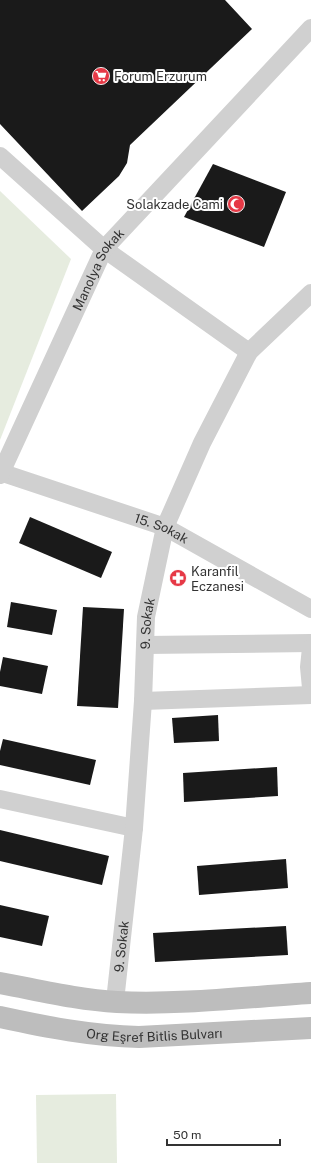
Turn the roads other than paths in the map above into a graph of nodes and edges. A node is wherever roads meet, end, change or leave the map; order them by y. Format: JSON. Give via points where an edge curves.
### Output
{"nodes":[{"id":1,"x":311,"y":28,"type":"edge"},
{"id":2,"x":0,"y":156,"type":"edge"},
{"id":3,"x":104,"y":249,"type":"junction"},
{"id":4,"x":311,"y":292,"type":"edge"},
{"id":5,"x":249,"y":352,"type":"junction"},
{"id":6,"x":0,"y":473,"type":"edge"},
{"id":7,"x":165,"y":527,"type":"junction"},
{"id":8,"x":311,"y":609,"type":"edge"},
{"id":9,"x":311,"y":643,"type":"edge"},
{"id":10,"x":145,"y":645,"type":"junction"},
{"id":11,"x":311,"y":648,"type":"edge"},
{"id":12,"x":311,"y":688,"type":"edge"},
{"id":13,"x":311,"y":695,"type":"edge"},
{"id":14,"x":143,"y":701,"type":"junction"},
{"id":15,"x":0,"y":799,"type":"edge"},
{"id":16,"x":134,"y":828,"type":"junction"},
{"id":17,"x":0,"y":982,"type":"edge"},
{"id":18,"x":311,"y":993,"type":"edge"},
{"id":19,"x":115,"y":1002,"type":"junction"},
{"id":20,"x":0,"y":1017,"type":"edge"},
{"id":21,"x":311,"y":1028,"type":"edge"}],
"edges":[{"from":1,"to":3,"type":"street","name":"Manolya Sokak"},
{"from":2,"to":3,"type":"street"},
{"from":3,"to":5,"type":"street"},
{"from":3,"to":6,"type":"street","name":"Manolya Sokak"},
{"from":4,"to":5,"type":"street","name":"9. Sokak"},
{"from":5,"to":7,"type":"street","name":"9. Sokak","via":[[202,443]]},
{"from":6,"to":7,"type":"street","name":"15. Sokak"},
{"from":7,"to":8,"type":"street","name":"15. Sokak"},
{"from":7,"to":10,"type":"street","name":"9. Sokak","via":[[146,617]]},
{"from":9,"to":10,"type":"street"},
{"from":10,"to":14,"type":"street","name":"9. Sokak"},
{"from":11,"to":12,"type":"street"},
{"from":13,"to":14,"type":"street"},
{"from":14,"to":16,"type":"street","name":"9. Sokak"},
{"from":15,"to":16,"type":"street"},
{"from":16,"to":19,"type":"street","name":"9. Sokak"},
{"from":17,"to":19,"type":"main road"},
{"from":18,"to":19,"type":"main road"},
{"from":20,"to":21,"type":"main road","name":"Org Eşref Bitlis Bulvarı","via":[[85,1033],[139,1037]]}]}
